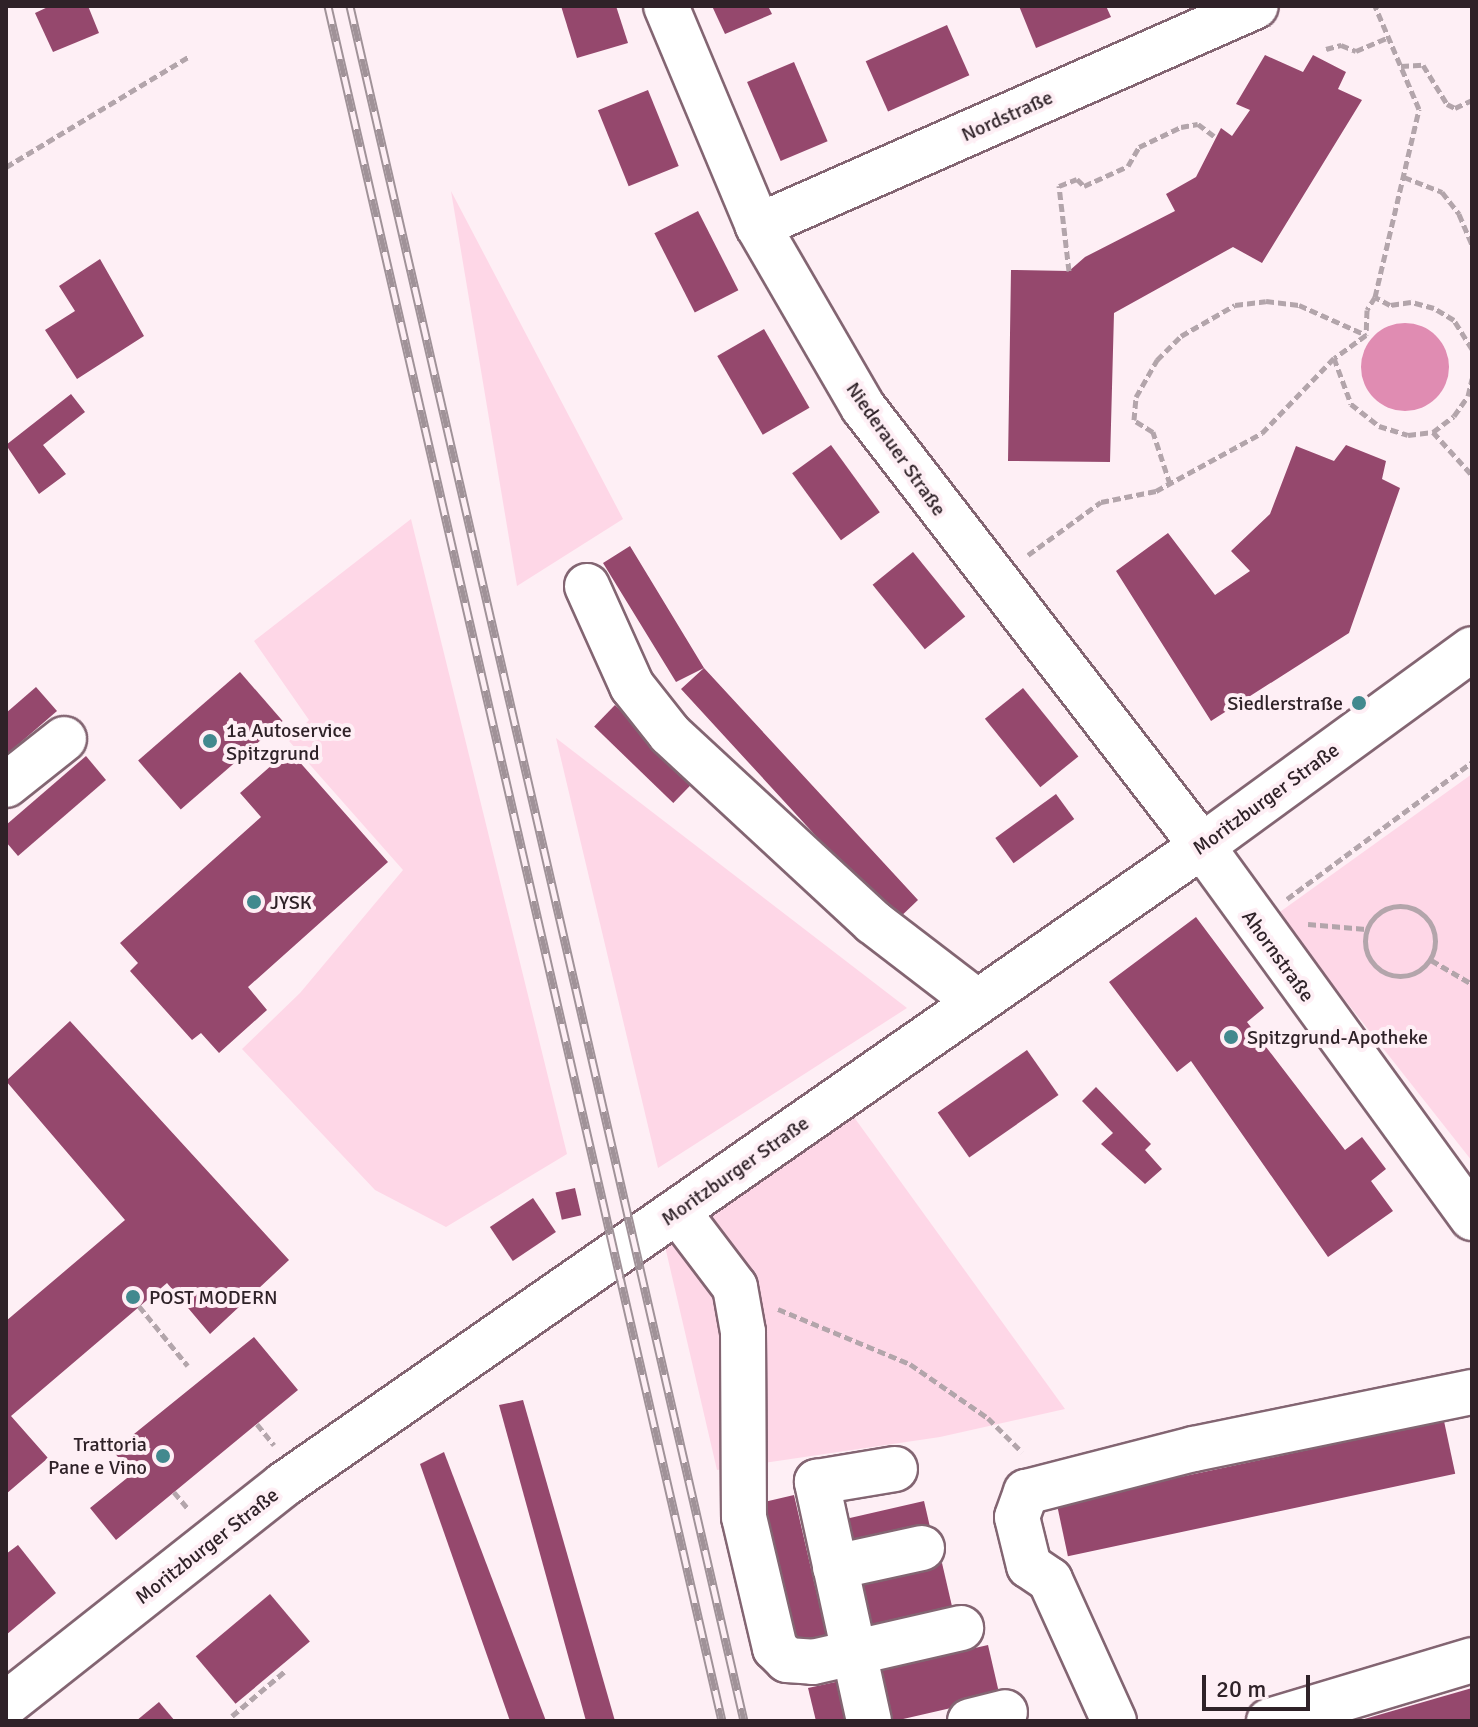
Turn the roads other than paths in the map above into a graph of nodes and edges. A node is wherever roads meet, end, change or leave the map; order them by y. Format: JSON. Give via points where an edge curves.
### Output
{"nodes":[{"id":1,"x":666,"y":6,"type":"edge"},
{"id":2,"x":1256,"y":6,"type":"edge"},
{"id":3,"x":758,"y":226,"type":"junction"},
{"id":4,"x":587,"y":586,"type":"dead end"},
{"id":5,"x":1472,"y":649,"type":"edge"},
{"id":6,"x":64,"y":739,"type":"dead end"},
{"id":7,"x":6,"y":785,"type":"edge"},
{"id":8,"x":1202,"y":846,"type":"junction"},
{"id":9,"x":976,"y":1001,"type":"junction"},
{"id":10,"x":678,"y":1212,"type":"junction"},
{"id":11,"x":1472,"y":1218,"type":"edge"},
{"id":12,"x":1472,"y":1392,"type":"edge"},
{"id":13,"x":895,"y":1469,"type":"dead end"},
{"id":14,"x":922,"y":1548,"type":"dead end"},
{"id":15,"x":835,"y":1567,"type":"junction"},
{"id":16,"x":961,"y":1628,"type":"dead end"},
{"id":17,"x":854,"y":1654,"type":"junction"},
{"id":18,"x":1472,"y":1660,"type":"edge"},
{"id":19,"x":6,"y":1704,"type":"edge"},
{"id":20,"x":869,"y":1721,"type":"edge"},
{"id":21,"x":1114,"y":1721,"type":"edge"},
{"id":22,"x":1269,"y":1721,"type":"edge"}],
"edges":[{"from":1,"to":3,"type":"street","name":"Niederauer Straße"},
{"from":2,"to":3,"type":"street","name":"Nordstraße"},
{"from":3,"to":8,"type":"street","name":"Niederauer Straße","via":[[863,407]]},
{"from":4,"to":9,"type":"street","via":[[632,686],[670,734],[873,922]]},
{"from":5,"to":8,"type":"street","name":"Moritzburger Straße"},
{"from":6,"to":7,"type":"street"},
{"from":8,"to":9,"type":"street","name":"Moritzburger Straße"},
{"from":8,"to":11,"type":"street","name":"Ahornstraße"},
{"from":9,"to":10,"type":"street","name":"Moritzburger Straße"},
{"from":10,"to":17,"type":"street","via":[[735,1287],[743,1332],[744,1517],[775,1648],[787,1660],[800,1661]]},
{"from":10,"to":19,"type":"street","name":"Moritzburger Straße","via":[[283,1485]]},
{"from":12,"to":21,"type":"street","via":[[1194,1449],[1026,1492],[1017,1517],[1029,1566],[1050,1580]]},
{"from":13,"to":15,"type":"street","via":[[817,1482]]},
{"from":14,"to":15,"type":"street"},
{"from":15,"to":17,"type":"street"},
{"from":16,"to":17,"type":"street"},
{"from":17,"to":20,"type":"street"},
{"from":18,"to":22,"type":"street"}]}
